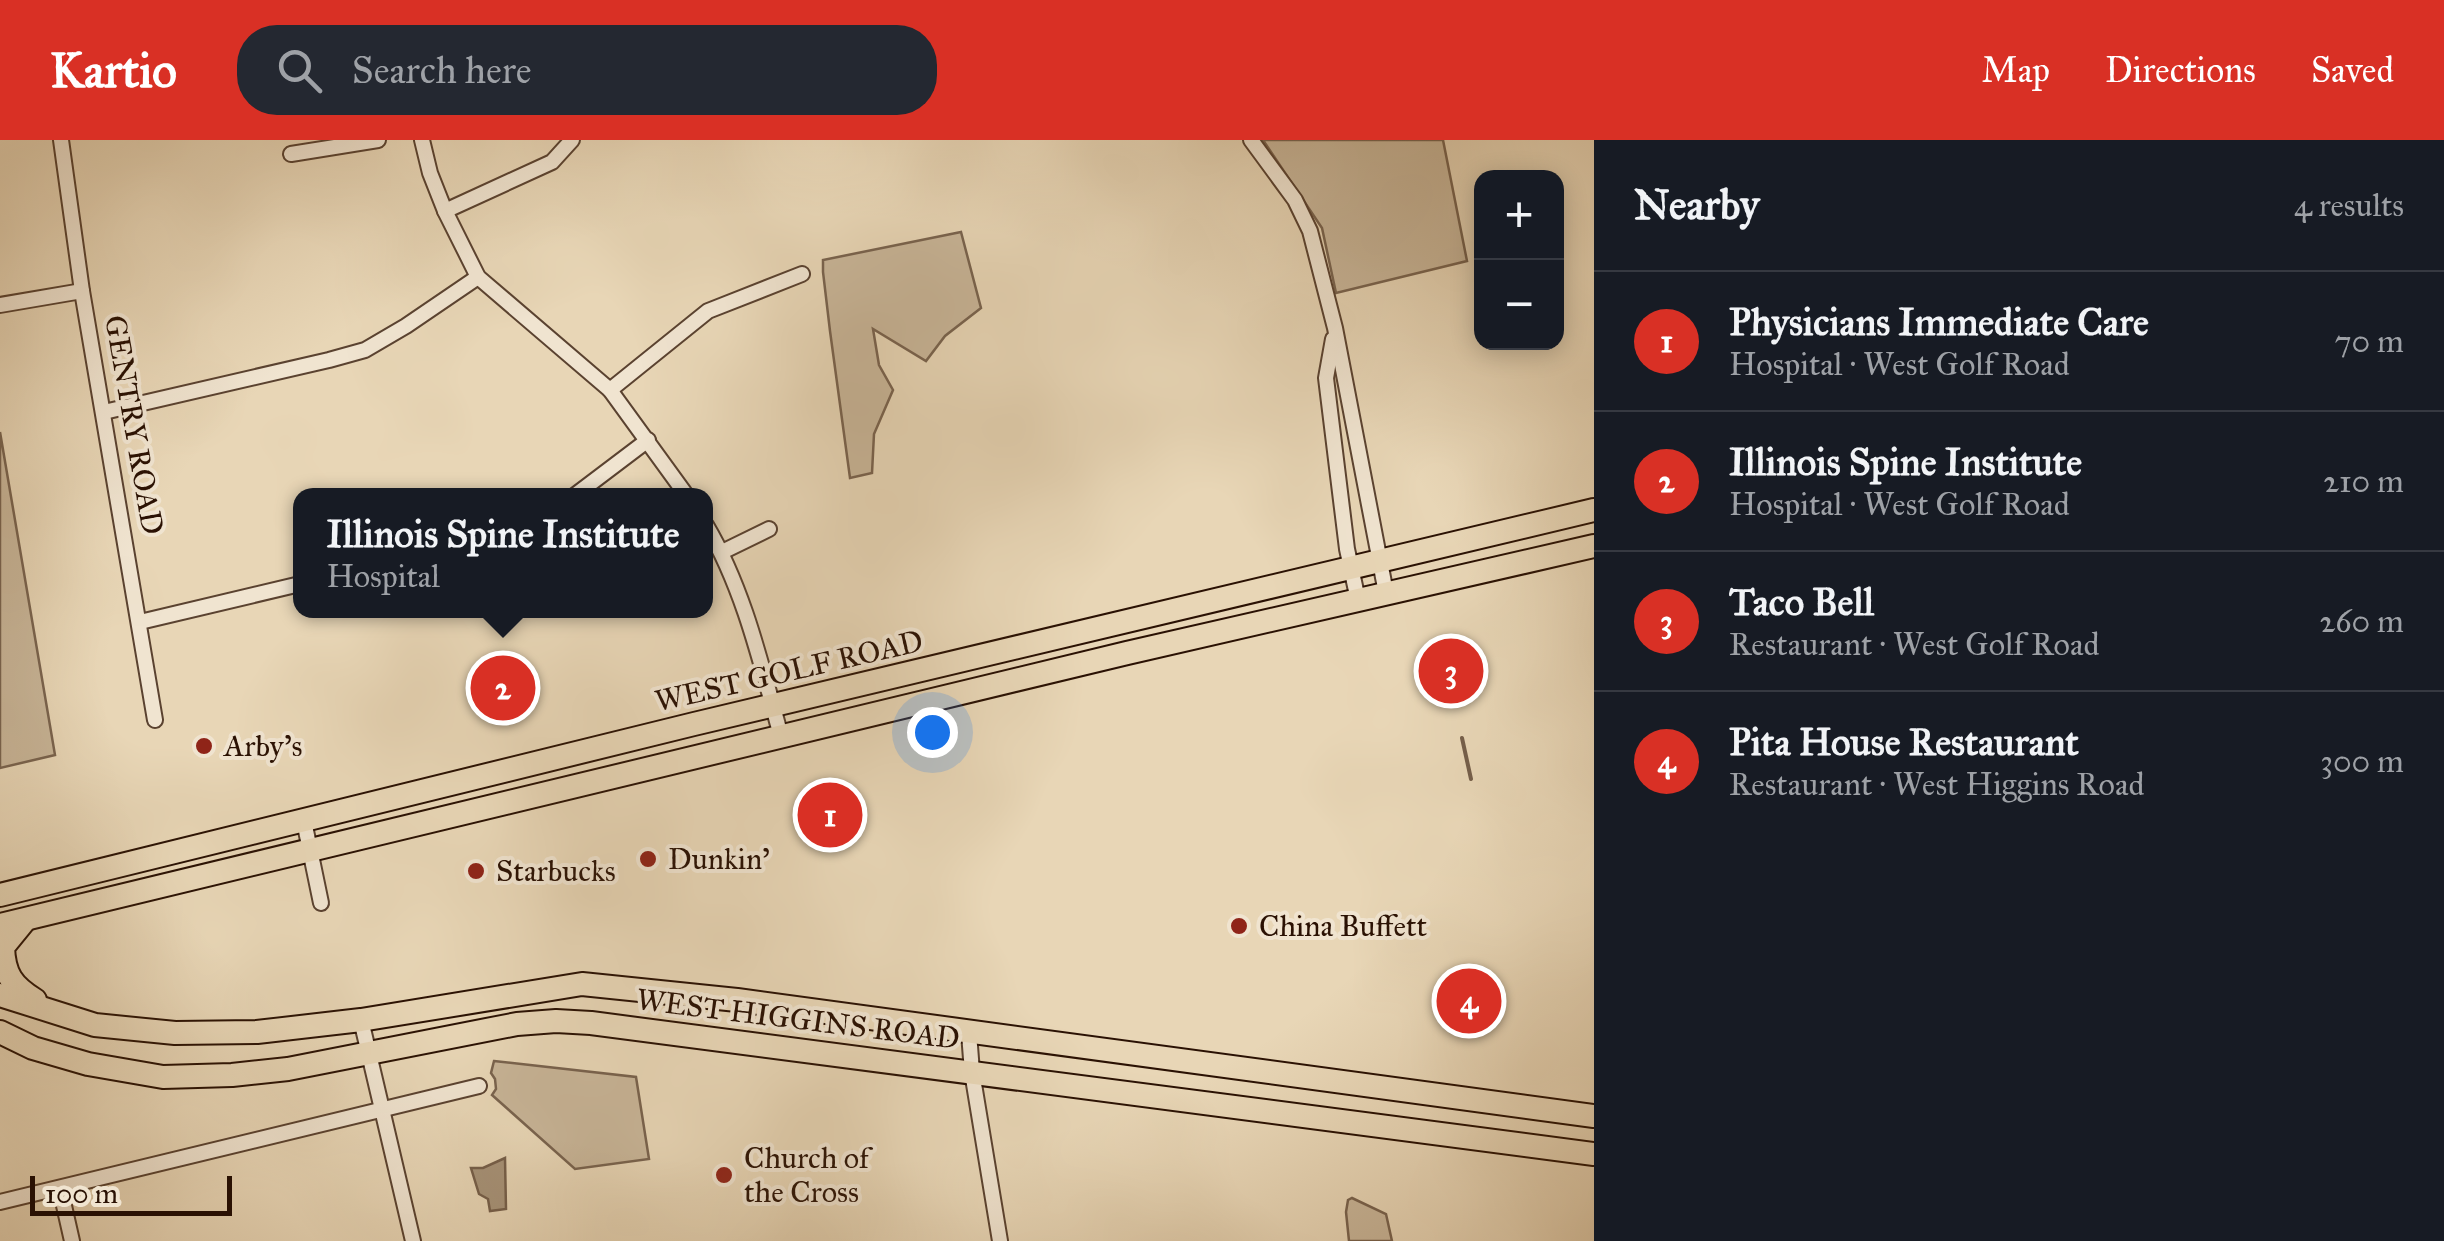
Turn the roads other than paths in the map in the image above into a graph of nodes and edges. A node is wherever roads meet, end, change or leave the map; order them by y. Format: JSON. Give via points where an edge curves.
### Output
{"nodes":[{"id":1,"x":61,"y":140,"type":"edge"},
{"id":2,"x":378,"y":140,"type":"edge"},
{"id":3,"x":422,"y":140,"type":"edge"},
{"id":4,"x":572,"y":140,"type":"edge"},
{"id":5,"x":1250,"y":140,"type":"edge"},
{"id":6,"x":291,"y":154,"type":"dead end"},
{"id":7,"x":445,"y":211,"type":"junction"},
{"id":8,"x":802,"y":274,"type":"dead end"},
{"id":9,"x":478,"y":277,"type":"junction"},
{"id":10,"x":82,"y":291,"type":"junction"},
{"id":11,"x":0,"y":305,"type":"edge"},
{"id":12,"x":1334,"y":328,"type":"junction"},
{"id":13,"x":610,"y":390,"type":"junction"},
{"id":14,"x":104,"y":412,"type":"junction"},
{"id":15,"x":648,"y":440,"type":"junction"},
{"id":16,"x":585,"y":488,"type":"edge"},
{"id":17,"x":682,"y":488,"type":"edge"},
{"id":18,"x":1594,"y":510,"type":"edge"},
{"id":19,"x":769,"y":529,"type":"dead end"},
{"id":20,"x":713,"y":537,"type":"edge"},
{"id":21,"x":1594,"y":546,"type":"edge"},
{"id":22,"x":722,"y":552,"type":"junction"},
{"id":23,"x":1378,"y":562,"type":"junction"},
{"id":24,"x":1351,"y":568,"type":"junction"},
{"id":25,"x":293,"y":586,"type":"edge"},
{"id":26,"x":1386,"y":594,"type":"junction"},
{"id":27,"x":1358,"y":600,"type":"junction"},
{"id":28,"x":140,"y":622,"type":"junction"},
{"id":29,"x":772,"y":705,"type":"junction"},
{"id":30,"x":155,"y":720,"type":"dead end"},
{"id":31,"x":781,"y":736,"type":"junction"},
{"id":32,"x":304,"y":821,"type":"junction"},
{"id":33,"x":310,"y":852,"type":"junction"},
{"id":34,"x":0,"y":895,"type":"edge"},
{"id":35,"x":321,"y":902,"type":"dead end"},
{"id":36,"x":25,"y":920,"type":"junction"},
{"id":37,"x":0,"y":925,"type":"edge"},
{"id":38,"x":0,"y":995,"type":"edge"},
{"id":39,"x":60,"y":1014,"type":"junction"},
{"id":40,"x":360,"y":1020,"type":"junction"},
{"id":41,"x":0,"y":1032,"type":"edge"},
{"id":42,"x":969,"y":1033,"type":"junction"},
{"id":43,"x":369,"y":1052,"type":"junction"},
{"id":44,"x":972,"y":1072,"type":"junction"},
{"id":45,"x":478,"y":1086,"type":"dead end"},
{"id":46,"x":382,"y":1108,"type":"junction"},
{"id":47,"x":1594,"y":1116,"type":"edge"},
{"id":48,"x":1594,"y":1154,"type":"edge"},
{"id":49,"x":60,"y":1188,"type":"junction"},
{"id":50,"x":0,"y":1202,"type":"edge"},
{"id":51,"x":72,"y":1241,"type":"edge"},
{"id":52,"x":412,"y":1241,"type":"edge"},
{"id":53,"x":1000,"y":1241,"type":"edge"}],
"edges":[{"from":1,"to":10,"type":"street","name":"GENTRY ROAD"},
{"from":2,"to":6,"type":"street"},
{"from":3,"to":7,"type":"street"},
{"from":4,"to":7,"type":"street","via":[[552,162]]},
{"from":5,"to":12,"type":"street","via":[[1310,231]]},
{"from":7,"to":9,"type":"street"},
{"from":8,"to":13,"type":"street","via":[[708,311]]},
{"from":9,"to":13,"type":"street"},
{"from":9,"to":14,"type":"street","via":[[365,350]]},
{"from":10,"to":11,"type":"street"},
{"from":10,"to":14,"type":"street","name":"GENTRY ROAD"},
{"from":12,"to":23,"type":"street"},
{"from":12,"to":24,"type":"street","via":[[1326,378]]},
{"from":13,"to":15,"type":"street"},
{"from":14,"to":28,"type":"street","name":"GENTRY ROAD"},
{"from":15,"to":16,"type":"street"},
{"from":15,"to":17,"type":"street"},
{"from":18,"to":23,"type":"main road","name":"WEST GOLF ROAD"},
{"from":19,"to":22,"type":"street"},
{"from":20,"to":22,"type":"street"},
{"from":21,"to":26,"type":"main road","name":"WEST GOLF ROAD"},
{"from":22,"to":29,"type":"street"},
{"from":23,"to":24,"type":"main road","name":"WEST GOLF ROAD"},
{"from":23,"to":26,"type":"street"},
{"from":24,"to":27,"type":"street"},
{"from":24,"to":29,"type":"main road","name":"WEST GOLF ROAD"},
{"from":25,"to":28,"type":"street"},
{"from":26,"to":27,"type":"main road","name":"WEST GOLF ROAD"},
{"from":27,"to":31,"type":"main road","name":"WEST GOLF ROAD"},
{"from":28,"to":30,"type":"street","name":"GENTRY ROAD"},
{"from":29,"to":31,"type":"street"},
{"from":29,"to":32,"type":"main road","name":"WEST GOLF ROAD"},
{"from":31,"to":33,"type":"main road","name":"WEST GOLF ROAD"},
{"from":32,"to":33,"type":"street"},
{"from":32,"to":34,"type":"main road","name":"WEST GOLF ROAD"},
{"from":33,"to":35,"type":"street"},
{"from":33,"to":36,"type":"main road","name":"WEST GOLF ROAD"},
{"from":36,"to":37,"type":"main road","name":"WEST GOLF ROAD"},
{"from":36,"to":39,"type":"main road","via":[[3,947],[7,974],[22,992]]},
{"from":38,"to":39,"type":"main road","name":"WEST HIGGINS ROAD"},
{"from":39,"to":40,"type":"main road","name":"WEST HIGGINS ROAD","via":[[95,1025],[175,1033]]},
{"from":40,"to":42,"type":"main road","name":"WEST HIGGINS ROAD","via":[[582,984]]},
{"from":40,"to":43,"type":"street"},
{"from":41,"to":43,"type":"main road","name":"WEST HIGGINS ROAD","via":[[88,1064],[163,1077],[288,1069]]},
{"from":42,"to":44,"type":"street"},
{"from":42,"to":47,"type":"main road","name":"WEST HIGGINS ROAD"},
{"from":43,"to":44,"type":"main road","name":"WEST HIGGINS ROAD","via":[[517,1024],[574,1022]]},
{"from":43,"to":46,"type":"street"},
{"from":44,"to":48,"type":"main road","name":"WEST HIGGINS ROAD"},
{"from":44,"to":53,"type":"street"},
{"from":45,"to":46,"type":"street"},
{"from":46,"to":49,"type":"street"},
{"from":46,"to":52,"type":"street"},
{"from":49,"to":50,"type":"street"},
{"from":49,"to":51,"type":"street"}]}
